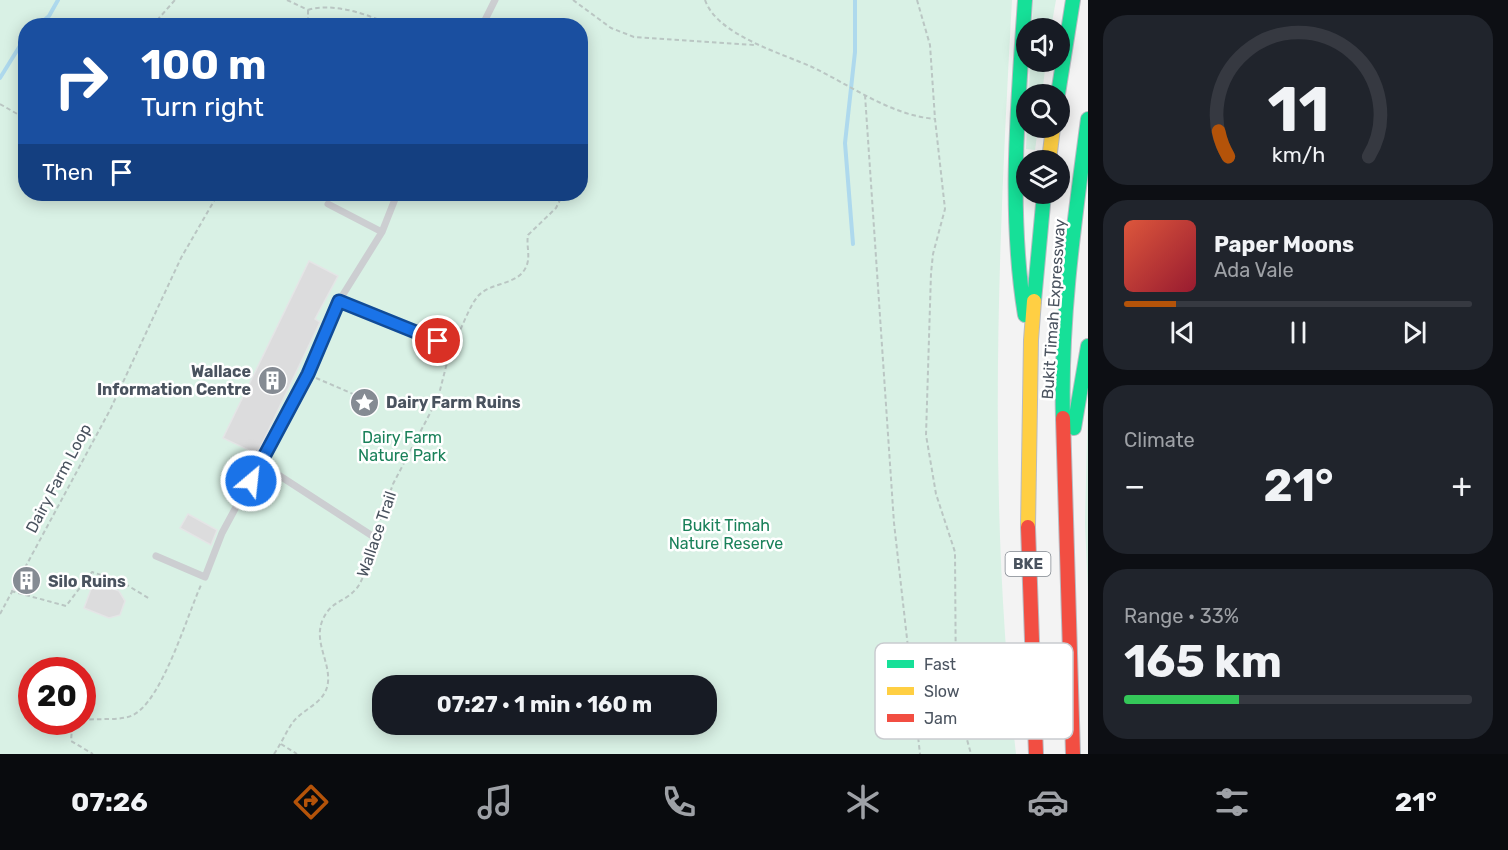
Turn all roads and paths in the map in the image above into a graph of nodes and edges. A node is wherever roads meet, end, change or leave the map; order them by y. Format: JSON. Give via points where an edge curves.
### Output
{"nodes":[{"id":1,"x":175,"y":0,"type":"edge"},
{"id":2,"x":287,"y":0,"type":"edge"},
{"id":3,"x":495,"y":0,"type":"edge"},
{"id":4,"x":573,"y":0,"type":"edge"},
{"id":5,"x":705,"y":0,"type":"edge"},
{"id":6,"x":917,"y":0,"type":"edge"},
{"id":7,"x":1025,"y":0,"type":"edge"},
{"id":8,"x":1073,"y":0,"type":"edge"},
{"id":9,"x":308,"y":10,"type":"junction"},
{"id":10,"x":159,"y":18,"type":"edge"},
{"id":11,"x":308,"y":18,"type":"edge"},
{"id":12,"x":374,"y":18,"type":"edge"},
{"id":13,"x":486,"y":18,"type":"edge"},
{"id":14,"x":758,"y":45,"type":"junction"},
{"id":15,"x":1060,"y":84,"type":"edge"},
{"id":16,"x":865,"y":95,"type":"junction"},
{"id":17,"x":0,"y":104,"type":"edge"},
{"id":18,"x":18,"y":114,"type":"edge"},
{"id":19,"x":935,"y":119,"type":"junction"},
{"id":20,"x":1088,"y":119,"type":"edge"},
{"id":21,"x":214,"y":201,"type":"edge"},
{"id":22,"x":394,"y":201,"type":"edge"},
{"id":23,"x":560,"y":201,"type":"edge"},
{"id":24,"x":328,"y":204,"type":"dead end"},
{"id":25,"x":1043,"y":204,"type":"edge"},
{"id":26,"x":382,"y":232,"type":"junction"},
{"id":27,"x":339,"y":301,"type":"junction"},
{"id":28,"x":1030,"y":340,"type":"junction"},
{"id":29,"x":452,"y":346,"type":"junction"},
{"id":30,"x":1088,"y":346,"type":"edge"},
{"id":31,"x":308,"y":374,"type":"junction"},
{"id":32,"x":360,"y":398,"type":"dead end"},
{"id":33,"x":260,"y":464,"type":"junction"},
{"id":34,"x":1066,"y":474,"type":"junction"},
{"id":35,"x":374,"y":537,"type":"junction"},
{"id":36,"x":156,"y":556,"type":"dead end"},
{"id":37,"x":205,"y":578,"type":"junction"},
{"id":38,"x":11,"y":591,"type":"junction"},
{"id":39,"x":150,"y":599,"type":"dead end"},
{"id":40,"x":0,"y":614,"type":"edge"},
{"id":41,"x":907,"y":643,"type":"edge"},
{"id":42,"x":956,"y":643,"type":"edge"},
{"id":43,"x":1031,"y":643,"type":"edge"},
{"id":44,"x":1069,"y":643,"type":"edge"},
{"id":45,"x":96,"y":720,"type":"edge"},
{"id":46,"x":70,"y":735,"type":"edge"},
{"id":47,"x":918,"y":739,"type":"edge"},
{"id":48,"x":967,"y":739,"type":"edge"},
{"id":49,"x":1035,"y":739,"type":"edge"},
{"id":50,"x":1072,"y":739,"type":"edge"},
{"id":51,"x":281,"y":744,"type":"junction"},
{"id":52,"x":93,"y":754,"type":"edge"},
{"id":53,"x":274,"y":754,"type":"edge"},
{"id":54,"x":297,"y":754,"type":"edge"},
{"id":55,"x":920,"y":754,"type":"edge"},
{"id":56,"x":971,"y":754,"type":"edge"},
{"id":57,"x":1036,"y":754,"type":"edge"},
{"id":58,"x":1073,"y":754,"type":"edge"}],
"edges":[{"from":1,"to":10,"type":"path"},
{"from":2,"to":9,"type":"path"},
{"from":3,"to":13,"type":"lane"},
{"from":4,"to":14,"type":"path","via":[[611,28],[634,37]]},
{"from":5,"to":14,"type":"path","via":[[726,26]]},
{"from":6,"to":19,"type":"path","via":[[930,45]]},
{"from":7,"to":28,"type":"highway","via":[[1019,74],[1017,274]]},
{"from":8,"to":15,"type":"highway"},
{"from":9,"to":11,"type":"path"},
{"from":9,"to":12,"type":"path","via":[[320,6]]},
{"from":14,"to":16,"type":"path"},
{"from":16,"to":19,"type":"path","via":[[919,118]]},
{"from":16,"to":41,"type":"path","via":[[894,524]]},
{"from":17,"to":18,"type":"path"},
{"from":19,"to":42,"type":"path","via":[[945,209],[933,254],[926,435],[936,494],[955,552]]},
{"from":20,"to":34,"type":"highway","name":"Bukit Timah Expressway","number":"BKE","via":[[1075,217],[1062,377]]},
{"from":21,"to":38,"type":"path","name":"Dairy Farm Loop"},
{"from":22,"to":26,"type":"lane"},
{"from":23,"to":29,"type":"path","name":"Wallace Trail","via":[[528,235],[529,256],[524,271],[478,297]]},
{"from":24,"to":26,"type":"lane"},
{"from":25,"to":28,"type":"highway","name":"Bukit Timah Expressway","number":"BKE"},
{"from":26,"to":27,"type":"lane"},
{"from":27,"to":29,"type":"lane"},
{"from":27,"to":31,"type":"lane"},
{"from":28,"to":43,"type":"highway","name":"Bukit Timah Expressway","number":"BKE","via":[[1028,557]]},
{"from":29,"to":35,"type":"path","name":"Wallace Trail","via":[[438,398],[393,484]]},
{"from":30,"to":34,"type":"highway"},
{"from":31,"to":32,"type":"path"},
{"from":31,"to":33,"type":"lane"},
{"from":33,"to":35,"type":"lane"},
{"from":33,"to":37,"type":"lane","via":[[222,533]]},
{"from":34,"to":44,"type":"highway","name":"Bukit Timah Expressway","number":"BKE"},
{"from":35,"to":51,"type":"path","name":"Wallace Trail","via":[[361,582],[328,610],[321,623],[319,637],[328,674],[325,693],[296,719]]},
{"from":36,"to":37,"type":"lane"},
{"from":37,"to":45,"type":"path","via":[[166,670],[140,709],[129,717]]},
{"from":38,"to":39,"type":"path","via":[[66,606],[92,572],[122,582]]},
{"from":38,"to":40,"type":"path","name":"Dairy Farm Loop"},
{"from":46,"to":52,"type":"path","via":[[71,741]]},
{"from":47,"to":55,"type":"path"},
{"from":48,"to":56,"type":"path"},
{"from":49,"to":57,"type":"highway","name":"Bukit Timah Expressway","number":"BKE"},
{"from":50,"to":58,"type":"highway","name":"Bukit Timah Expressway","number":"BKE"},
{"from":51,"to":53,"type":"path","name":"Wallace Trail"},
{"from":51,"to":54,"type":"path"}]}
